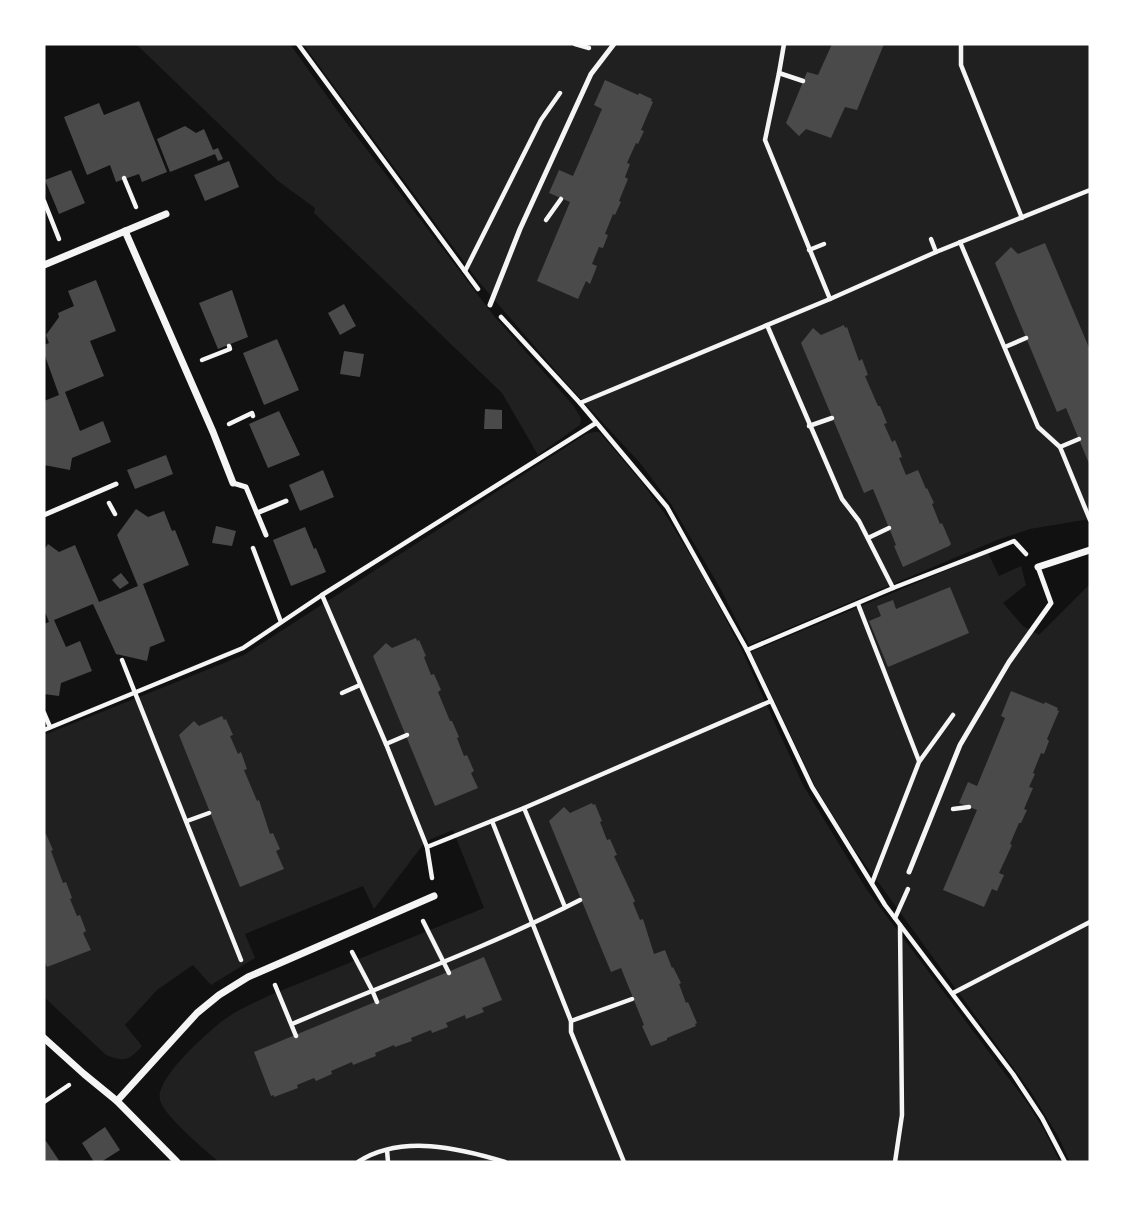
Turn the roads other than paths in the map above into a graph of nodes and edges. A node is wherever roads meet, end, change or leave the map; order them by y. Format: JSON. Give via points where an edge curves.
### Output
{"nodes":[{"id":1,"x":614,"y":44,"type":"edge"},
{"id":2,"x":166,"y":214,"type":"dead end"},
{"id":3,"x":125,"y":231,"type":"junction"},
{"id":4,"x":44,"y":265,"type":"edge"},
{"id":5,"x":490,"y":305,"type":"road end"},
{"id":6,"x":233,"y":483,"type":"joint"},
{"id":7,"x":116,"y":484,"type":"dead end"},
{"id":8,"x":286,"y":501,"type":"dead end"},
{"id":9,"x":257,"y":513,"type":"junction"},
{"id":10,"x":44,"y":515,"type":"edge"},
{"id":11,"x":265,"y":535,"type":"dead end"},
{"id":12,"x":1090,"y":550,"type":"edge"},
{"id":13,"x":1038,"y":567,"type":"joint"},
{"id":14,"x":909,"y":872,"type":"road end"},
{"id":15,"x":435,"y":896,"type":"road end"},
{"id":16,"x":44,"y":1038,"type":"edge"},
{"id":17,"x":117,"y":1101,"type":"junction"},
{"id":18,"x":177,"y":1162,"type":"edge"}],
"edges":[{"from":1,"to":5,"type":"lane","via":[[591,74]]},
{"from":2,"to":3,"type":"street"},
{"from":3,"to":4,"type":"street"},
{"from":3,"to":6,"type":"street"},
{"from":6,"to":9,"type":"lane","via":[[246,487]]},
{"from":7,"to":10,"type":"lane"},
{"from":8,"to":9,"type":"lane"},
{"from":9,"to":11,"type":"lane"},
{"from":12,"to":13,"type":"street"},
{"from":13,"to":14,"type":"lane","via":[[1051,603],[1009,662],[960,745]]},
{"from":15,"to":17,"type":"street","via":[[248,977],[219,995]]},
{"from":16,"to":17,"type":"street"},
{"from":17,"to":18,"type":"street"}]}
